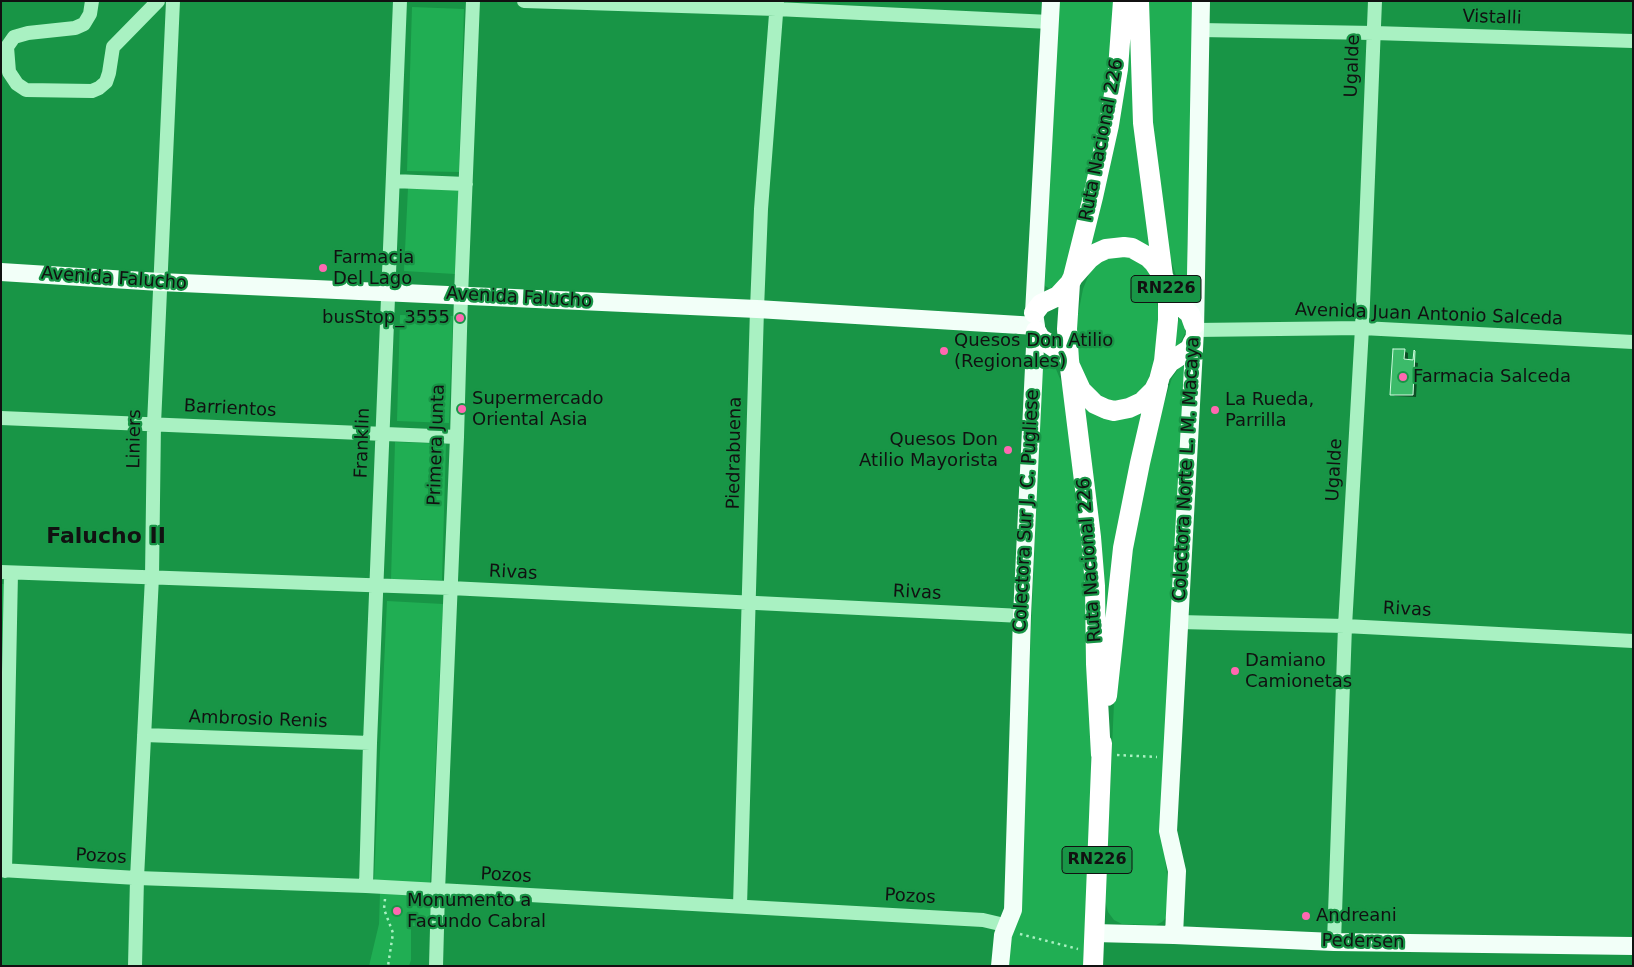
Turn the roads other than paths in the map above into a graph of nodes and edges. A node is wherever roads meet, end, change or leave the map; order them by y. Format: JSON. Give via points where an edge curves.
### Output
{"nodes":[{"id":1,"x":92,"y":1,"type":"edge"},
{"id":2,"x":158,"y":1,"type":"edge"},
{"id":3,"x":172,"y":1,"type":"edge"},
{"id":4,"x":400,"y":1,"type":"edge"},
{"id":5,"x":473,"y":1,"type":"edge"},
{"id":6,"x":524,"y":1,"type":"edge"},
{"id":7,"x":1051,"y":1,"type":"edge"},
{"id":8,"x":1123,"y":1,"type":"edge"},
{"id":9,"x":1139,"y":1,"type":"edge"},
{"id":10,"x":1202,"y":1,"type":"edge"},
{"id":11,"x":1375,"y":1,"type":"edge"},
{"id":12,"x":776,"y":5,"type":"edge"},
{"id":13,"x":1050,"y":22,"type":"junction"},
{"id":14,"x":1200,"y":30,"type":"junction"},
{"id":15,"x":1374,"y":33,"type":"junction"},
{"id":16,"x":1633,"y":41,"type":"edge"},
{"id":17,"x":393,"y":181,"type":"junction"},
{"id":18,"x":466,"y":184,"type":"junction"},
{"id":19,"x":1,"y":272,"type":"edge"},
{"id":20,"x":1071,"y":280,"type":"junction"},
{"id":21,"x":1164,"y":281,"type":"junction"},
{"id":22,"x":160,"y":282,"type":"junction"},
{"id":23,"x":388,"y":292,"type":"junction"},
{"id":24,"x":461,"y":296,"type":"junction"},
{"id":25,"x":757,"y":309,"type":"junction"},
{"id":26,"x":1035,"y":324,"type":"junction"},
{"id":27,"x":1362,"y":328,"type":"junction"},
{"id":28,"x":1194,"y":332,"type":"junction"},
{"id":29,"x":1633,"y":342,"type":"edge"},
{"id":30,"x":1070,"y":363,"type":"junction"},
{"id":31,"x":1160,"y":378,"type":"junction"},
{"id":32,"x":1,"y":418,"type":"edge"},
{"id":33,"x":154,"y":424,"type":"junction"},
{"id":34,"x":382,"y":435,"type":"junction"},
{"id":35,"x":457,"y":437,"type":"junction"},
{"id":36,"x":6,"y":572,"type":"edge"},
{"id":37,"x":152,"y":577,"type":"junction"},
{"id":38,"x":376,"y":586,"type":"junction"},
{"id":39,"x":450,"y":588,"type":"junction"},
{"id":40,"x":750,"y":603,"type":"junction"},
{"id":41,"x":1022,"y":616,"type":"junction"},
{"id":42,"x":1179,"y":622,"type":"junction"},
{"id":43,"x":1345,"y":626,"type":"junction"},
{"id":44,"x":1633,"y":641,"type":"edge"},
{"id":45,"x":144,"y":734,"type":"junction"},
{"id":46,"x":370,"y":743,"type":"junction"},
{"id":47,"x":1101,"y":755,"type":"junction"},
{"id":48,"x":3,"y":870,"type":"edge"},
{"id":49,"x":137,"y":878,"type":"junction"},
{"id":50,"x":366,"y":886,"type":"junction"},
{"id":51,"x":438,"y":891,"type":"junction"},
{"id":52,"x":740,"y":906,"type":"junction"},
{"id":53,"x":1005,"y":930,"type":"junction"},
{"id":54,"x":1094,"y":933,"type":"junction"},
{"id":55,"x":1174,"y":935,"type":"junction"},
{"id":56,"x":1334,"y":942,"type":"junction"},
{"id":57,"x":1633,"y":946,"type":"edge"},
{"id":58,"x":1093,"y":960,"type":"edge"},
{"id":59,"x":135,"y":966,"type":"edge"},
{"id":60,"x":436,"y":966,"type":"edge"},
{"id":61,"x":1000,"y":966,"type":"edge"}],
"edges":[{"from":1,"to":2,"type":"street","via":[[84,24],[14,37],[7,47],[9,72],[17,84],[26,90],[92,91],[99,88],[109,73],[112,47]]},
{"from":3,"to":22,"type":"street","name":"Liniers"},
{"from":4,"to":17,"type":"street","name":"Franklin"},
{"from":5,"to":18,"type":"street","name":"Primera Junta"},
{"from":6,"to":12,"type":"street"},
{"from":7,"to":13,"type":"main road","name":"Colectora Sur J. C. Pugliese"},
{"from":8,"to":20,"type":"highway","name":"Ruta Nacional 226","number":"RN226","via":[[1118,70],[1108,125]]},
{"from":9,"to":21,"type":"highway","name":"Ruta Nacional 226","number":"RN226","via":[[1143,123]]},
{"from":10,"to":14,"type":"main road","name":"Colectora Norte L. M. Macaya"},
{"from":11,"to":15,"type":"street","name":"Ugalde"},
{"from":12,"to":13,"type":"street"},
{"from":12,"to":25,"type":"street","name":"Piedrabuena"},
{"from":13,"to":26,"type":"main road","name":"Colectora Sur J. C. Pugliese"},
{"from":14,"to":15,"type":"street","name":"Vistalli"},
{"from":14,"to":28,"type":"main road","name":"Colectora Norte L. M. Macaya"},
{"from":15,"to":16,"type":"street","name":"Vistalli"},
{"from":15,"to":27,"type":"street","name":"Ugalde"},
{"from":17,"to":18,"type":"street"},
{"from":17,"to":23,"type":"street","name":"Franklin"},
{"from":18,"to":24,"type":"street","name":"Primera Junta"},
{"from":19,"to":22,"type":"main road","name":"Avenida Falucho"},
{"from":20,"to":21,"type":"highway","number":"RN226","via":[[1097,253],[1124,247],[1148,257]]},
{"from":20,"to":26,"type":"highway","via":[[1058,296],[1041,304]]},
{"from":20,"to":30,"type":"highway","name":"Ruta Nacional 226","number":"RN226","via":[[1067,328]]},
{"from":21,"to":28,"type":"highway","via":[[1171,296],[1190,314]]},
{"from":21,"to":31,"type":"highway","name":"Ruta Nacional 226","number":"RN226","via":[[1168,320]]},
{"from":22,"to":23,"type":"main road","name":"Avenida Falucho"},
{"from":22,"to":33,"type":"street","name":"Liniers"},
{"from":23,"to":24,"type":"main road","name":"Avenida Falucho"},
{"from":23,"to":34,"type":"street","name":"Franklin"},
{"from":24,"to":25,"type":"main road","name":"Avenida Falucho"},
{"from":24,"to":35,"type":"street","name":"Primera Junta"},
{"from":25,"to":26,"type":"main road","name":"Avenida Falucho"},
{"from":25,"to":40,"type":"street","name":"Piedrabuena"},
{"from":26,"to":30,"type":"highway","via":[[1040,338],[1064,354]]},
{"from":26,"to":41,"type":"main road","name":"Colectora Sur J. C. Pugliese"},
{"from":27,"to":28,"type":"street","name":"Avenida Juan Antonio Salceda"},
{"from":27,"to":29,"type":"street","name":"Avenida Juan Antonio Salceda"},
{"from":27,"to":43,"type":"street","name":"Ugalde"},
{"from":28,"to":31,"type":"highway","via":[[1190,349],[1170,362]]},
{"from":28,"to":42,"type":"main road","name":"Colectora Norte L. M. Macaya"},
{"from":30,"to":31,"type":"highway","name":"Ruta Nacional 226","number":"RN226","via":[[1076,382],[1088,398],[1100,407],[1114,411],[1142,402]]},
{"from":30,"to":47,"type":"highway","name":"Ruta Nacional 226","number":"RN226","via":[[1095,586]]},
{"from":31,"to":47,"type":"highway","name":"Ruta Nacional 226","number":"RN226","via":[[1123,548]]},
{"from":32,"to":33,"type":"street","name":"Barrientos"},
{"from":33,"to":34,"type":"street","name":"Barrientos"},
{"from":33,"to":37,"type":"street","name":"Liniers"},
{"from":34,"to":35,"type":"street","name":"Barrientos"},
{"from":34,"to":38,"type":"street","name":"Franklin"},
{"from":35,"to":39,"type":"street","name":"Primera Junta"},
{"from":36,"to":37,"type":"street","name":"Rivas"},
{"from":36,"to":48,"type":"street"},
{"from":37,"to":38,"type":"street","name":"Rivas"},
{"from":37,"to":45,"type":"street","name":"Liniers"},
{"from":38,"to":39,"type":"street","name":"Rivas"},
{"from":38,"to":46,"type":"street","name":"Franklin"},
{"from":39,"to":40,"type":"street","name":"Rivas"},
{"from":39,"to":51,"type":"street","name":"Primera Junta"},
{"from":40,"to":41,"type":"street","name":"Rivas"},
{"from":40,"to":52,"type":"street","name":"Piedrabuena"},
{"from":41,"to":53,"type":"main road","name":"Colectora Sur J. C. Pugliese","via":[[1013,910]]},
{"from":42,"to":43,"type":"street","name":"Rivas"},
{"from":42,"to":55,"type":"main road","name":"Colectora Norte L. M. Macaya","via":[[1168,831],[1176,871]]},
{"from":43,"to":44,"type":"street","name":"Rivas"},
{"from":43,"to":56,"type":"street","name":"Ugalde"},
{"from":45,"to":46,"type":"street","name":"Ambrosio Renis"},
{"from":45,"to":49,"type":"street","name":"Liniers"},
{"from":46,"to":50,"type":"street","name":"Franklin"},
{"from":47,"to":54,"type":"highway","name":"Ruta Nacional 226","number":"RN226"},
{"from":48,"to":49,"type":"street","name":"Pozos"},
{"from":49,"to":50,"type":"street","name":"Pozos"},
{"from":49,"to":59,"type":"street","name":"Liniers"},
{"from":50,"to":51,"type":"street","name":"Pozos"},
{"from":51,"to":52,"type":"street","name":"Pozos"},
{"from":51,"to":60,"type":"street","name":"Primera Junta"},
{"from":52,"to":53,"type":"street","name":"Pozos","via":[[983,920],[1000,924]]},
{"from":53,"to":61,"type":"main road","name":"Colectora Sur J. C. Pugliese"},
{"from":54,"to":55,"type":"main road","name":"Pedersen"},
{"from":54,"to":58,"type":"highway","name":"Ruta Nacional 226","number":"RN226"},
{"from":55,"to":56,"type":"main road","name":"Pedersen"},
{"from":56,"to":57,"type":"main road","name":"Pedersen"}]}
